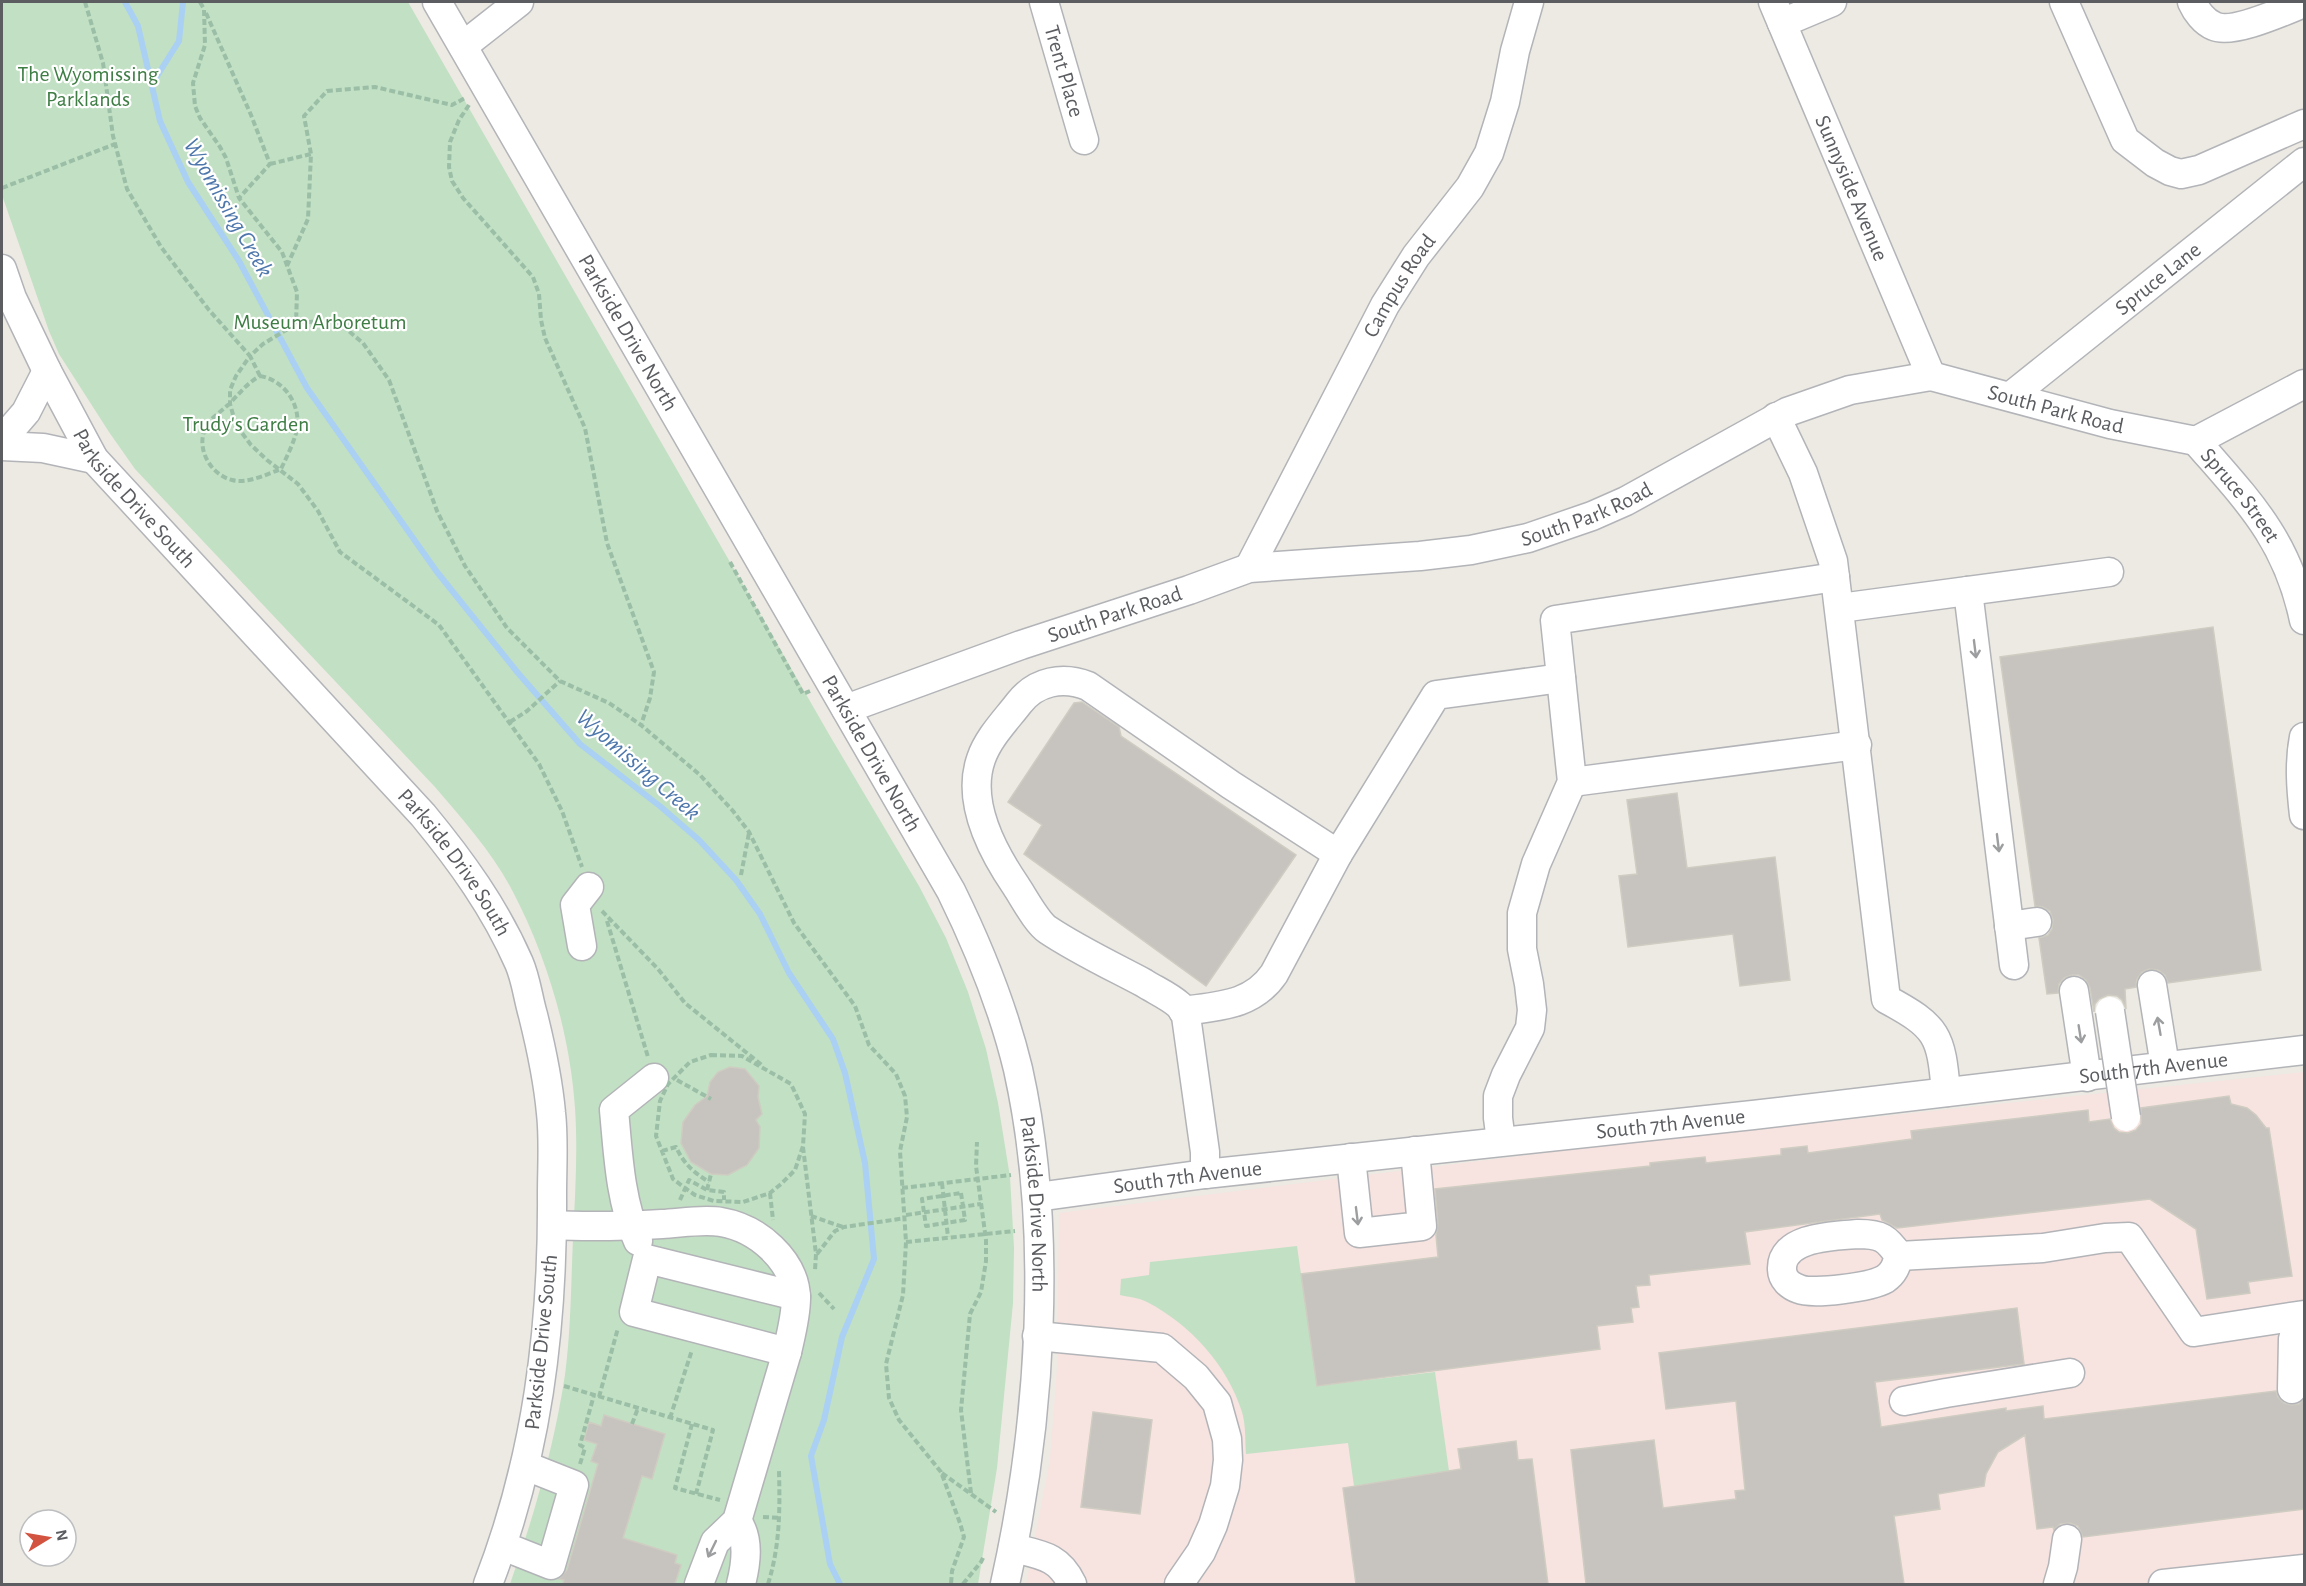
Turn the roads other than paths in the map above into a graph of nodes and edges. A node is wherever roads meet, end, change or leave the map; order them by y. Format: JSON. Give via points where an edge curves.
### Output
{"nodes":[{"id":1,"x":437,"y":2,"type":"edge"},
{"id":2,"x":519,"y":2,"type":"edge"},
{"id":3,"x":1044,"y":2,"type":"edge"},
{"id":4,"x":1529,"y":2,"type":"edge"},
{"id":5,"x":1832,"y":2,"type":"edge"},
{"id":6,"x":2064,"y":2,"type":"edge"},
{"id":7,"x":2192,"y":2,"type":"edge"},
{"id":8,"x":2304,"y":3,"type":"edge"},
{"id":9,"x":1777,"y":12,"type":"edge"},
{"id":10,"x":463,"y":46,"type":"junction"},
{"id":11,"x":2304,"y":124,"type":"edge"},
{"id":12,"x":1084,"y":140,"type":"dead end"},
{"id":13,"x":2304,"y":162,"type":"edge"},
{"id":14,"x":2,"y":269,"type":"edge"},
{"id":15,"x":47,"y":371,"type":"junction"},
{"id":16,"x":1931,"y":376,"type":"junction"},
{"id":17,"x":2304,"y":384,"type":"edge"},
{"id":18,"x":2011,"y":396,"type":"junction"},
{"id":19,"x":1776,"y":417,"type":"junction"},
{"id":20,"x":2,"y":440,"type":"edge"},
{"id":21,"x":2196,"y":441,"type":"junction"},
{"id":22,"x":2,"y":446,"type":"edge"},
{"id":23,"x":94,"y":459,"type":"junction"},
{"id":24,"x":1249,"y":568,"type":"junction"},
{"id":25,"x":2109,"y":572,"type":"dead end"},
{"id":26,"x":1835,"y":577,"type":"junction"},
{"id":27,"x":1968,"y":591,"type":"junction"},
{"id":28,"x":1840,"y":608,"type":"junction"},
{"id":29,"x":2304,"y":611,"type":"edge"},
{"id":30,"x":1561,"y":678,"type":"junction"},
{"id":31,"x":846,"y":709,"type":"junction"},
{"id":32,"x":2304,"y":736,"type":"edge"},
{"id":33,"x":1857,"y":745,"type":"junction"},
{"id":34,"x":1572,"y":782,"type":"junction"},
{"id":35,"x":2304,"y":815,"type":"edge"},
{"id":36,"x":1338,"y":854,"type":"junction"},
{"id":37,"x":589,"y":887,"type":"road end"},
{"id":38,"x":2037,"y":922,"type":"dead end"},
{"id":39,"x":2009,"y":926,"type":"junction"},
{"id":40,"x":582,"y":946,"type":"dead end"},
{"id":41,"x":2014,"y":965,"type":"dead end"},
{"id":42,"x":2152,"y":985,"type":"dead end"},
{"id":43,"x":2074,"y":991,"type":"dead end"},
{"id":44,"x":1183,"y":1011,"type":"junction"},
{"id":45,"x":2110,"y":1011,"type":"dead end"},
{"id":46,"x":2304,"y":1050,"type":"edge"},
{"id":47,"x":2165,"y":1066,"type":"junction"},
{"id":48,"x":2087,"y":1077,"type":"junction"},
{"id":49,"x":663,"y":1086,"type":"road end"},
{"id":50,"x":1947,"y":1092,"type":"junction"},
{"id":51,"x":2126,"y":1117,"type":"dead end"},
{"id":52,"x":1502,"y":1142,"type":"junction"},
{"id":53,"x":1414,"y":1151,"type":"junction"},
{"id":54,"x":1351,"y":1158,"type":"junction"},
{"id":55,"x":1205,"y":1174,"type":"junction"},
{"id":56,"x":1037,"y":1197,"type":"junction"},
{"id":57,"x":552,"y":1225,"type":"junction"},
{"id":58,"x":631,"y":1226,"type":"junction"},
{"id":59,"x":1899,"y":1256,"type":"dead end"},
{"id":60,"x":647,"y":1259,"type":"junction"},
{"id":61,"x":806,"y":1293,"type":"junction"},
{"id":62,"x":2304,"y":1317,"type":"edge"},
{"id":63,"x":1037,"y":1336,"type":"junction"},
{"id":64,"x":787,"y":1352,"type":"junction"},
{"id":65,"x":2070,"y":1372,"type":"dead end"},
{"id":66,"x":2292,"y":1389,"type":"dead end"},
{"id":67,"x":1904,"y":1401,"type":"dead end"},
{"id":68,"x":526,"y":1466,"type":"junction"},
{"id":69,"x":736,"y":1521,"type":"junction"},
{"id":70,"x":2067,"y":1539,"type":"dead end"},
{"id":71,"x":503,"y":1546,"type":"junction"},
{"id":72,"x":1013,"y":1548,"type":"junction"},
{"id":73,"x":2304,"y":1569,"type":"edge"},
{"id":74,"x":488,"y":1584,"type":"edge"},
{"id":75,"x":699,"y":1584,"type":"edge"},
{"id":76,"x":741,"y":1584,"type":"edge"},
{"id":77,"x":1005,"y":1584,"type":"edge"},
{"id":78,"x":1072,"y":1584,"type":"edge"},
{"id":79,"x":1179,"y":1584,"type":"edge"},
{"id":80,"x":2058,"y":1584,"type":"edge"},
{"id":81,"x":2163,"y":1584,"type":"edge"}],
"edges":[{"from":1,"to":10,"type":"street","name":"Parkside Drive North"},
{"from":2,"to":10,"type":"street"},
{"from":3,"to":12,"type":"street","name":"Trent Place"},
{"from":4,"to":24,"type":"street","name":"Campus Road","via":[[1489,153],[1470,187],[1416,256],[1385,305]]},
{"from":5,"to":9,"type":"street"},
{"from":6,"to":11,"type":"street","via":[[2125,140],[2155,163],[2181,174],[2199,170]]},
{"from":7,"to":8,"type":"street","via":[[2215,27],[2250,22]]},
{"from":9,"to":16,"type":"street","name":"Sunnyside Avenue"},
{"from":10,"to":31,"type":"street","name":"Parkside Drive North"},
{"from":13,"to":18,"type":"street","name":"Spruce Lane"},
{"from":14,"to":15,"type":"street","name":"Parkside Drive South"},
{"from":15,"to":20,"type":"street","via":[[26,412]]},
{"from":15,"to":23,"type":"street","name":"Parkside Drive South"},
{"from":16,"to":18,"type":"street","name":"South Park Road"},
{"from":16,"to":19,"type":"street","name":"South Park Road","via":[[1850,390]]},
{"from":17,"to":21,"type":"street"},
{"from":18,"to":21,"type":"street","name":"South Park Road","via":[[2110,424]]},
{"from":19,"to":24,"type":"street","name":"South Park Road","via":[[1626,501],[1528,538],[1420,556]]},
{"from":19,"to":26,"type":"street","via":[[1803,473],[1829,546]]},
{"from":21,"to":29,"type":"street","name":"Spruce Street","via":[[2259,513],[2273,535]]},
{"from":22,"to":23,"type":"street","via":[[43,448]]},
{"from":23,"to":57,"type":"street","name":"Parkside Drive South","via":[[423,815],[481,891],[520,964],[542,1048],[552,1114]]},
{"from":24,"to":31,"type":"street","name":"South Park Road"},
{"from":25,"to":27,"type":"street"},
{"from":26,"to":28,"type":"street"},
{"from":26,"to":30,"type":"street","via":[[1555,620]]},
{"from":27,"to":28,"type":"street"},
{"from":27,"to":39,"type":"street","one_way":true},
{"from":28,"to":33,"type":"street"},
{"from":30,"to":34,"type":"street"},
{"from":30,"to":36,"type":"street","via":[[1436,695]]},
{"from":31,"to":56,"type":"street","name":"Parkside Drive North","via":[[951,891],[987,969],[1018,1070]]},
{"from":32,"to":35,"type":"street"},
{"from":33,"to":34,"type":"street"},
{"from":33,"to":50,"type":"street","via":[[1886,999],[1912,1013],[1934,1032],[1940,1042]]},
{"from":34,"to":52,"type":"street","via":[[1536,864],[1522,913],[1522,949],[1532,1010],[1530,1028],[1498,1096]]},
{"from":36,"to":44,"type":"street","via":[[1274,974],[1261,991],[1238,1003]]},
{"from":36,"to":44,"type":"street","via":[[1088,686],[1060,680],[1034,689],[1022,699],[981,759],[976,781],[977,804],[988,835],[1011,878],[1046,929],[1157,991]]},
{"from":37,"to":40,"type":"street","via":[[575,905]]},
{"from":38,"to":39,"type":"street"},
{"from":39,"to":41,"type":"street"},
{"from":47,"to":42,"type":"street","one_way":true},
{"from":43,"to":48,"type":"street","one_way":true},
{"from":44,"to":55,"type":"street","via":[[1189,1032]]},
{"from":45,"to":51,"type":"street","bridge":true},
{"from":46,"to":47,"type":"street","name":"South 7th Avenue"},
{"from":47,"to":48,"type":"street","name":"South 7th Avenue"},
{"from":48,"to":50,"type":"street","name":"South 7th Avenue"},
{"from":49,"to":58,"type":"street","via":[[614,1110],[618,1164]]},
{"from":50,"to":52,"type":"street","name":"South 7th Avenue"},
{"from":52,"to":53,"type":"street","name":"South 7th Avenue"},
{"from":53,"to":54,"type":"street","name":"South 7th Avenue"},
{"from":54,"to":53,"type":"street","one_way":true,"via":[[1359,1233],[1422,1226]]},
{"from":54,"to":55,"type":"street","name":"South 7th Avenue"},
{"from":55,"to":56,"type":"street","name":"South 7th Avenue"},
{"from":56,"to":63,"type":"street","name":"Parkside Drive North"},
{"from":57,"to":58,"type":"street"},
{"from":57,"to":68,"type":"street","name":"Parkside Drive South","via":[[551,1282],[539,1396]]},
{"from":58,"to":60,"type":"street"},
{"from":58,"to":61,"type":"street","via":[[720,1222],[747,1229],[782,1260]]},
{"from":59,"to":62,"type":"street","via":[[2043,1248],[2129,1237],[2194,1332]]},
{"from":60,"to":61,"type":"street"},
{"from":60,"to":64,"type":"street","via":[[634,1312]]},
{"from":61,"to":64,"type":"street"},
{"from":62,"to":66,"type":"street","via":[[2297,1325],[2294,1339]]},
{"from":63,"to":72,"type":"street","name":"Parkside Drive North","via":[[1034,1399],[1001,1516]]},
{"from":63,"to":79,"type":"street","via":[[1162,1348],[1196,1377],[1217,1403],[1227,1438],[1225,1486],[1201,1552]]},
{"from":64,"to":69,"type":"street"},
{"from":65,"to":67,"type":"street","via":[[1947,1403]]},
{"from":68,"to":71,"type":"street","name":"Parkside Drive South"},
{"from":68,"to":71,"type":"street","via":[[574,1485],[551,1565]]},
{"from":69,"to":75,"type":"street","one_way":true,"via":[[715,1542]]},
{"from":69,"to":76,"type":"street","via":[[746,1548]]},
{"from":70,"to":80,"type":"street"},
{"from":71,"to":74,"type":"street","name":"Parkside Drive South"},
{"from":72,"to":77,"type":"street","name":"Parkside Drive North"},
{"from":72,"to":78,"type":"street","via":[[1056,1561]]},
{"from":73,"to":81,"type":"street"}]}
